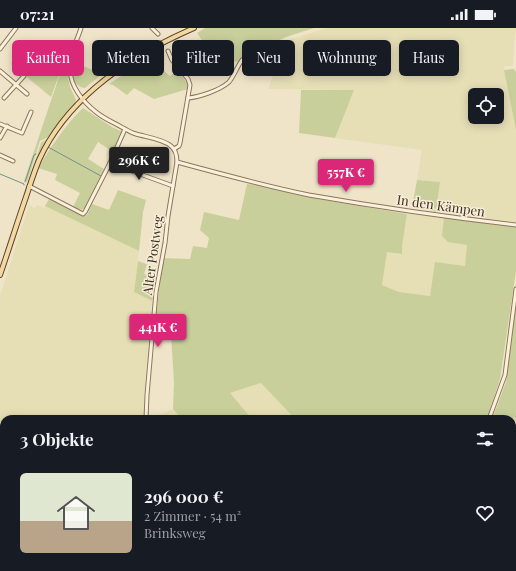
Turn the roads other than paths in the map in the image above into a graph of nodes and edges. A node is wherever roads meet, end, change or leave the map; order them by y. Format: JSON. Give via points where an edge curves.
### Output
{"nodes":[{"id":1,"x":16,"y":28,"type":"edge"},
{"id":2,"x":81,"y":28,"type":"edge"},
{"id":3,"x":152,"y":28,"type":"edge"},
{"id":4,"x":194,"y":28,"type":"edge"},
{"id":5,"x":158,"y":34,"type":"dead end"},
{"id":6,"x":0,"y":49,"type":"edge"},
{"id":7,"x":168,"y":51,"type":"dead end"},
{"id":8,"x":242,"y":60,"type":"dead end"},
{"id":9,"x":0,"y":71,"type":"edge"},
{"id":10,"x":24,"y":76,"type":"dead end"},
{"id":11,"x":16,"y":84,"type":"junction"},
{"id":12,"x":27,"y":94,"type":"dead end"},
{"id":13,"x":4,"y":98,"type":"dead end"},
{"id":14,"x":188,"y":98,"type":"junction"},
{"id":15,"x":84,"y":100,"type":"junction"},
{"id":16,"x":31,"y":112,"type":"dead end"},
{"id":17,"x":0,"y":124,"type":"edge"},
{"id":18,"x":6,"y":126,"type":"junction"},
{"id":19,"x":125,"y":129,"type":"junction"},
{"id":20,"x":0,"y":138,"type":"edge"},
{"id":21,"x":174,"y":148,"type":"junction"},
{"id":22,"x":0,"y":155,"type":"edge"},
{"id":23,"x":13,"y":161,"type":"dead end"},
{"id":24,"x":110,"y":162,"type":"junction"},
{"id":25,"x":177,"y":162,"type":"junction"},
{"id":26,"x":29,"y":186,"type":"junction"},
{"id":27,"x":173,"y":186,"type":"junction"},
{"id":28,"x":516,"y":225,"type":"edge"},
{"id":29,"x":0,"y":275,"type":"edge"},
{"id":30,"x":516,"y":290,"type":"edge"},
{"id":31,"x":146,"y":415,"type":"edge"},
{"id":32,"x":490,"y":415,"type":"edge"}],
"edges":[{"from":1,"to":6,"type":"street"},
{"from":2,"to":15,"type":"street","via":[[71,58],[70,71],[73,84]]},
{"from":3,"to":5,"type":"street"},
{"from":4,"to":15,"type":"main road","via":[[121,68]]},
{"from":7,"to":14,"type":"street","via":[[190,82]]},
{"from":8,"to":14,"type":"street","via":[[225,85],[202,96]]},
{"from":9,"to":11,"type":"street"},
{"from":10,"to":11,"type":"street"},
{"from":11,"to":12,"type":"street"},
{"from":11,"to":13,"type":"street"},
{"from":14,"to":21,"type":"street","via":[[180,143]]},
{"from":15,"to":19,"type":"street","via":[[96,112]]},
{"from":15,"to":26,"type":"main road","via":[[68,116],[50,141]]},
{"from":16,"to":18,"type":"street","via":[[22,133]]},
{"from":17,"to":18,"type":"street"},
{"from":18,"to":20,"type":"street"},
{"from":19,"to":21,"type":"street"},
{"from":19,"to":24,"type":"street"},
{"from":21,"to":25,"type":"street","name":"Alter Postweg"},
{"from":22,"to":23,"type":"street"},
{"from":24,"to":26,"type":"street","via":[[83,214]]},
{"from":24,"to":27,"type":"street"},
{"from":25,"to":27,"type":"street","name":"Alter Postweg"},
{"from":25,"to":28,"type":"street","name":"In den Kämpen","via":[[249,182],[308,194],[420,213]]},
{"from":26,"to":29,"type":"main road"},
{"from":27,"to":31,"type":"street","name":"Alter Postweg","via":[[156,292]]},
{"from":30,"to":32,"type":"street","via":[[505,375]]}]}
